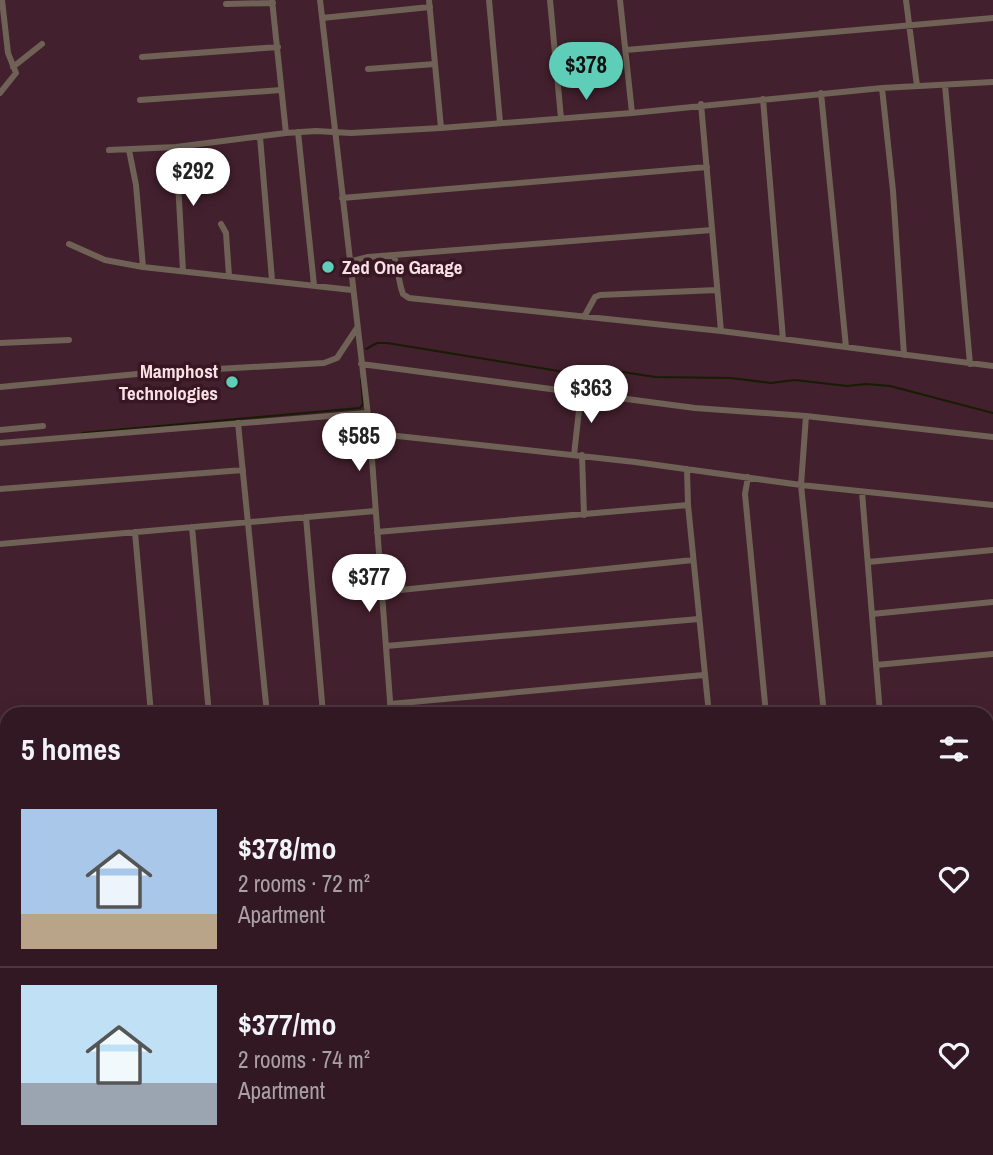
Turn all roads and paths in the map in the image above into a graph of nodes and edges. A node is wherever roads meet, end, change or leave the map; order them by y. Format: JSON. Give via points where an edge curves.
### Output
{"nodes":[{"id":1,"x":2,"y":0,"type":"edge"},
{"id":2,"x":320,"y":0,"type":"edge"},
{"id":3,"x":489,"y":0,"type":"edge"},
{"id":4,"x":550,"y":0,"type":"edge"},
{"id":5,"x":620,"y":0,"type":"edge"},
{"id":6,"x":906,"y":0,"type":"edge"},
{"id":7,"x":272,"y":1,"type":"edge"},
{"id":8,"x":226,"y":4,"type":"dead end"},
{"id":9,"x":430,"y":4,"type":"edge"},
{"id":10,"x":321,"y":18,"type":"junction"},
{"id":11,"x":993,"y":18,"type":"edge"},
{"id":12,"x":908,"y":24,"type":"junction"},
{"id":13,"x":42,"y":44,"type":"dead end"},
{"id":14,"x":278,"y":47,"type":"junction"},
{"id":15,"x":626,"y":50,"type":"junction"},
{"id":16,"x":142,"y":57,"type":"dead end"},
{"id":17,"x":435,"y":64,"type":"junction"},
{"id":18,"x":13,"y":67,"type":"junction"},
{"id":19,"x":368,"y":69,"type":"dead end"},
{"id":20,"x":993,"y":82,"type":"edge"},
{"id":21,"x":945,"y":85,"type":"junction"},
{"id":22,"x":917,"y":86,"type":"junction"},
{"id":23,"x":882,"y":88,"type":"junction"},
{"id":24,"x":281,"y":90,"type":"junction"},
{"id":25,"x":0,"y":93,"type":"edge"},
{"id":26,"x":821,"y":93,"type":"junction"},
{"id":27,"x":763,"y":99,"type":"junction"},
{"id":28,"x":140,"y":100,"type":"dead end"},
{"id":29,"x":701,"y":104,"type":"junction"},
{"id":30,"x":632,"y":113,"type":"junction"},
{"id":31,"x":561,"y":118,"type":"junction"},
{"id":32,"x":500,"y":122,"type":"junction"},
{"id":33,"x":441,"y":128,"type":"junction"},
{"id":34,"x":299,"y":132,"type":"junction"},
{"id":35,"x":286,"y":133,"type":"junction"},
{"id":36,"x":336,"y":133,"type":"junction"},
{"id":37,"x":260,"y":137,"type":"junction"},
{"id":38,"x":176,"y":147,"type":"junction"},
{"id":39,"x":109,"y":150,"type":"dead end"},
{"id":40,"x":129,"y":150,"type":"junction"},
{"id":41,"x":707,"y":167,"type":"junction"},
{"id":42,"x":342,"y":198,"type":"junction"},
{"id":43,"x":221,"y":224,"type":"dead end"},
{"id":44,"x":712,"y":230,"type":"junction"},
{"id":45,"x":69,"y":244,"type":"dead end"},
{"id":46,"x":394,"y":255,"type":"junction"},
{"id":47,"x":349,"y":262,"type":"junction"},
{"id":48,"x":143,"y":267,"type":"junction"},
{"id":49,"x":183,"y":271,"type":"junction"},
{"id":50,"x":229,"y":276,"type":"junction"},
{"id":51,"x":272,"y":280,"type":"junction"},
{"id":52,"x":314,"y":285,"type":"junction"},
{"id":53,"x":717,"y":289,"type":"junction"},
{"id":54,"x":352,"y":290,"type":"junction"},
{"id":55,"x":584,"y":317,"type":"junction"},
{"id":56,"x":357,"y":328,"type":"junction"},
{"id":57,"x":721,"y":331,"type":"junction"},
{"id":58,"x":69,"y":340,"type":"dead end"},
{"id":59,"x":783,"y":340,"type":"junction"},
{"id":60,"x":0,"y":343,"type":"edge"},
{"id":61,"x":846,"y":346,"type":"junction"},
{"id":62,"x":904,"y":355,"type":"junction"},
{"id":63,"x":361,"y":364,"type":"junction"},
{"id":64,"x":970,"y":364,"type":"junction"},
{"id":65,"x":993,"y":366,"type":"edge"},
{"id":66,"x":0,"y":387,"type":"edge"},
{"id":67,"x":582,"y":392,"type":"junction"},
{"id":68,"x":366,"y":412,"type":"junction"},
{"id":69,"x":806,"y":416,"type":"junction"},
{"id":70,"x":238,"y":423,"type":"junction"},
{"id":71,"x":43,"y":426,"type":"dead end"},
{"id":72,"x":0,"y":430,"type":"edge"},
{"id":73,"x":370,"y":433,"type":"junction"},
{"id":74,"x":993,"y":437,"type":"edge"},
{"id":75,"x":0,"y":443,"type":"edge"},
{"id":76,"x":573,"y":455,"type":"junction"},
{"id":77,"x":582,"y":456,"type":"junction"},
{"id":78,"x":243,"y":470,"type":"junction"},
{"id":79,"x":687,"y":470,"type":"junction"},
{"id":80,"x":748,"y":477,"type":"junction"},
{"id":81,"x":801,"y":485,"type":"junction"},
{"id":82,"x":0,"y":489,"type":"edge"},
{"id":83,"x":862,"y":492,"type":"junction"},
{"id":84,"x":688,"y":505,"type":"junction"},
{"id":85,"x":993,"y":505,"type":"edge"},
{"id":86,"x":375,"y":511,"type":"junction"},
{"id":87,"x":584,"y":515,"type":"junction"},
{"id":88,"x":306,"y":517,"type":"junction"},
{"id":89,"x":247,"y":521,"type":"junction"},
{"id":90,"x":192,"y":527,"type":"junction"},
{"id":91,"x":135,"y":532,"type":"junction"},
{"id":92,"x":377,"y":532,"type":"junction"},
{"id":93,"x":0,"y":544,"type":"edge"},
{"id":94,"x":993,"y":550,"type":"edge"},
{"id":95,"x":693,"y":561,"type":"junction"},
{"id":96,"x":869,"y":562,"type":"junction"},
{"id":97,"x":381,"y":592,"type":"junction"},
{"id":98,"x":993,"y":602,"type":"edge"},
{"id":99,"x":872,"y":614,"type":"junction"},
{"id":100,"x":699,"y":619,"type":"junction"},
{"id":101,"x":386,"y":646,"type":"junction"},
{"id":102,"x":993,"y":654,"type":"edge"},
{"id":103,"x":876,"y":664,"type":"junction"},
{"id":104,"x":704,"y":675,"type":"junction"},
{"id":105,"x":390,"y":704,"type":"junction"},
{"id":106,"x":150,"y":707,"type":"edge"},
{"id":107,"x":208,"y":707,"type":"edge"},
{"id":108,"x":266,"y":707,"type":"edge"},
{"id":109,"x":322,"y":707,"type":"edge"},
{"id":110,"x":390,"y":707,"type":"edge"},
{"id":111,"x":708,"y":707,"type":"edge"},
{"id":112,"x":765,"y":707,"type":"edge"},
{"id":113,"x":823,"y":707,"type":"edge"},
{"id":114,"x":879,"y":707,"type":"edge"}],
"edges":[{"from":1,"to":18,"type":"street"},
{"from":2,"to":10,"type":"street"},
{"from":3,"to":32,"type":"street"},
{"from":4,"to":31,"type":"street"},
{"from":5,"to":15,"type":"street"},
{"from":6,"to":12,"type":"street"},
{"from":7,"to":8,"type":"street"},
{"from":7,"to":14,"type":"street"},
{"from":9,"to":10,"type":"street"},
{"from":9,"to":17,"type":"street"},
{"from":10,"to":36,"type":"street"},
{"from":11,"to":12,"type":"street"},
{"from":12,"to":15,"type":"street"},
{"from":12,"to":22,"type":"street"},
{"from":13,"to":18,"type":"street"},
{"from":14,"to":16,"type":"street"},
{"from":14,"to":24,"type":"street"},
{"from":15,"to":30,"type":"street"},
{"from":17,"to":19,"type":"street"},
{"from":17,"to":33,"type":"street"},
{"from":18,"to":25,"type":"street","via":[[15,75]]},
{"from":20,"to":21,"type":"street"},
{"from":21,"to":22,"type":"street"},
{"from":21,"to":64,"type":"street"},
{"from":22,"to":23,"type":"street"},
{"from":23,"to":26,"type":"street"},
{"from":23,"to":62,"type":"street"},
{"from":24,"to":28,"type":"street"},
{"from":24,"to":35,"type":"street"},
{"from":26,"to":27,"type":"street"},
{"from":26,"to":61,"type":"street"},
{"from":27,"to":29,"type":"street"},
{"from":27,"to":59,"type":"street"},
{"from":29,"to":30,"type":"street"},
{"from":29,"to":41,"type":"street"},
{"from":30,"to":31,"type":"street"},
{"from":31,"to":32,"type":"street"},
{"from":32,"to":33,"type":"street"},
{"from":33,"to":36,"type":"street"},
{"from":34,"to":35,"type":"street"},
{"from":34,"to":36,"type":"street"},
{"from":34,"to":52,"type":"street"},
{"from":35,"to":37,"type":"street"},
{"from":36,"to":42,"type":"street"},
{"from":37,"to":38,"type":"street"},
{"from":37,"to":51,"type":"street"},
{"from":38,"to":40,"type":"street"},
{"from":38,"to":49,"type":"street"},
{"from":39,"to":40,"type":"street"},
{"from":40,"to":48,"type":"street"},
{"from":41,"to":42,"type":"street"},
{"from":41,"to":44,"type":"street"},
{"from":42,"to":47,"type":"street"},
{"from":43,"to":50,"type":"street","via":[[226,233]]},
{"from":44,"to":46,"type":"street"},
{"from":44,"to":53,"type":"street"},
{"from":45,"to":48,"type":"street","via":[[105,260]]},
{"from":46,"to":47,"type":"street"},
{"from":46,"to":55,"type":"street","via":[[401,288],[409,298]]},
{"from":47,"to":54,"type":"street"},
{"from":48,"to":49,"type":"street"},
{"from":49,"to":50,"type":"street"},
{"from":50,"to":51,"type":"street"},
{"from":51,"to":52,"type":"street"},
{"from":52,"to":54,"type":"street"},
{"from":53,"to":55,"type":"street","via":[[600,295]]},
{"from":53,"to":57,"type":"street"},
{"from":54,"to":56,"type":"street"},
{"from":55,"to":57,"type":"street"},
{"from":56,"to":63,"type":"street"},
{"from":56,"to":66,"type":"street","via":[[337,358],[324,363]]},
{"from":57,"to":59,"type":"street"},
{"from":58,"to":60,"type":"street"},
{"from":59,"to":61,"type":"street"},
{"from":61,"to":62,"type":"street"},
{"from":62,"to":64,"type":"street"},
{"from":63,"to":67,"type":"street"},
{"from":63,"to":68,"type":"street"},
{"from":64,"to":65,"type":"street"},
{"from":67,"to":69,"type":"street","via":[[695,408]]},
{"from":67,"to":76,"type":"street"},
{"from":68,"to":70,"type":"street"},
{"from":68,"to":73,"type":"street"},
{"from":69,"to":74,"type":"street"},
{"from":69,"to":81,"type":"street"},
{"from":70,"to":75,"type":"street"},
{"from":70,"to":78,"type":"street"},
{"from":71,"to":72,"type":"street"},
{"from":73,"to":76,"type":"street"},
{"from":73,"to":86,"type":"street"},
{"from":76,"to":77,"type":"street"},
{"from":77,"to":79,"type":"street"},
{"from":77,"to":87,"type":"street"},
{"from":78,"to":82,"type":"street"},
{"from":78,"to":89,"type":"street"},
{"from":79,"to":80,"type":"street"},
{"from":79,"to":84,"type":"street"},
{"from":80,"to":81,"type":"street"},
{"from":80,"to":112,"type":"street"},
{"from":81,"to":83,"type":"street"},
{"from":81,"to":113,"type":"street"},
{"from":83,"to":85,"type":"street"},
{"from":83,"to":96,"type":"street"},
{"from":84,"to":87,"type":"street"},
{"from":84,"to":95,"type":"street"},
{"from":86,"to":88,"type":"street"},
{"from":86,"to":92,"type":"street"},
{"from":87,"to":92,"type":"street"},
{"from":88,"to":89,"type":"street"},
{"from":88,"to":109,"type":"street"},
{"from":89,"to":90,"type":"street"},
{"from":89,"to":108,"type":"street"},
{"from":90,"to":91,"type":"street"},
{"from":90,"to":107,"type":"street"},
{"from":91,"to":93,"type":"street"},
{"from":91,"to":106,"type":"street"},
{"from":92,"to":97,"type":"street"},
{"from":94,"to":96,"type":"street"},
{"from":95,"to":97,"type":"street"},
{"from":95,"to":100,"type":"street"},
{"from":96,"to":99,"type":"street"},
{"from":97,"to":101,"type":"street"},
{"from":98,"to":99,"type":"street"},
{"from":99,"to":103,"type":"street"},
{"from":100,"to":101,"type":"street"},
{"from":100,"to":104,"type":"street"},
{"from":101,"to":105,"type":"street"},
{"from":102,"to":103,"type":"street"},
{"from":103,"to":114,"type":"street"},
{"from":104,"to":105,"type":"street"},
{"from":104,"to":111,"type":"street"},
{"from":105,"to":110,"type":"street"}]}
